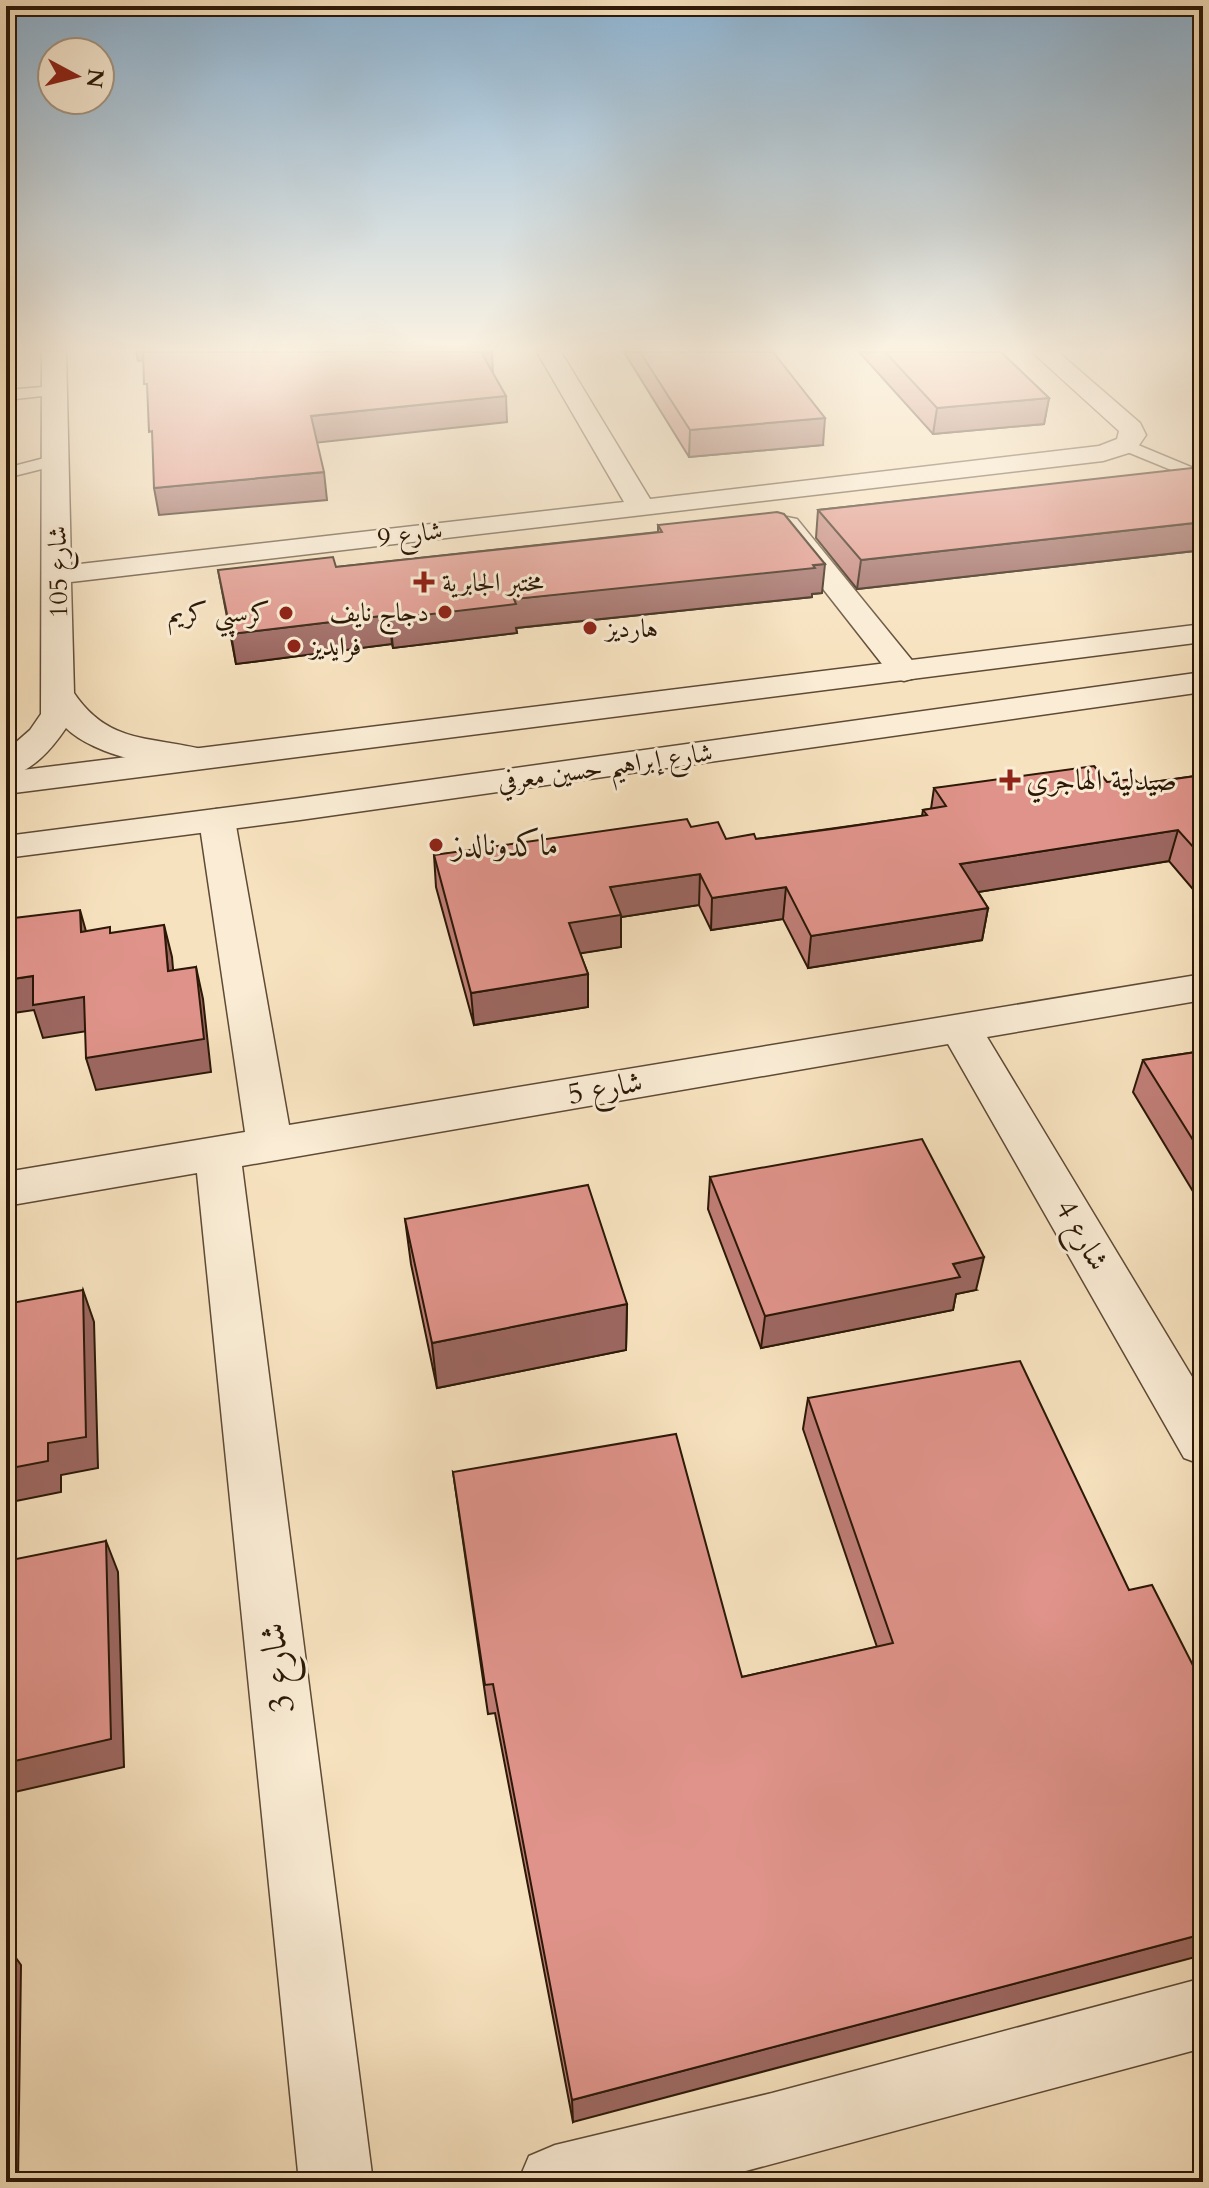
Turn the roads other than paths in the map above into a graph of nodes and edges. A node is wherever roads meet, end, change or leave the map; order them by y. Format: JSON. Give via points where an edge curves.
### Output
{"nodes":[{"id":1,"x":56,"y":454,"type":"edge"},
{"id":2,"x":610,"y":454,"type":"edge"},
{"id":3,"x":1094,"y":454,"type":"edge"},
{"id":4,"x":1147,"y":454,"type":"edge"},
{"id":5,"x":56,"y":472,"type":"junction"},
{"id":6,"x":6,"y":473,"type":"edge"},
{"id":7,"x":1203,"y":478,"type":"edge"},
{"id":8,"x":6,"y":483,"type":"edge"},
{"id":9,"x":763,"y":495,"type":"junction"},
{"id":10,"x":641,"y":507,"type":"junction"},
{"id":11,"x":58,"y":575,"type":"junction"},
{"id":12,"x":1203,"y":633,"type":"edge"},
{"id":13,"x":1203,"y":660,"type":"edge"},
{"id":14,"x":904,"y":671,"type":"junction"},
{"id":15,"x":1203,"y":682,"type":"edge"},
{"id":16,"x":59,"y":695,"type":"junction"},
{"id":17,"x":1091,"y":699,"type":"junction"},
{"id":18,"x":193,"y":757,"type":"junction"},
{"id":19,"x":6,"y":767,"type":"edge"},
{"id":20,"x":6,"y":783,"type":"edge"},
{"id":21,"x":217,"y":820,"type":"junction"},
{"id":22,"x":6,"y":847,"type":"edge"},
{"id":23,"x":1203,"y":987,"type":"edge"},
{"id":24,"x":960,"y":1028,"type":"junction"},
{"id":25,"x":244,"y":1149,"type":"junction"},
{"id":26,"x":6,"y":1189,"type":"edge"},
{"id":27,"x":1203,"y":1442,"type":"edge"},
{"id":28,"x":1203,"y":2013,"type":"edge"},
{"id":29,"x":336,"y":2182,"type":"edge"},
{"id":30,"x":555,"y":2182,"type":"edge"}],
"edges":[{"from":1,"to":5,"type":"street","name":"شارع 105"},
{"from":2,"to":10,"type":"street"},
{"from":3,"to":9,"type":"street","name":"شارع 9"},
{"from":4,"to":7,"type":"lane"},
{"from":5,"to":6,"type":"lane"},
{"from":5,"to":8,"type":"lane"},
{"from":5,"to":11,"type":"street","name":"شارع 105"},
{"from":9,"to":10,"type":"street","name":"شارع 9"},
{"from":9,"to":14,"type":"street"},
{"from":10,"to":11,"type":"street","name":"شارع 9"},
{"from":11,"to":16,"type":"street","name":"شارع 105"},
{"from":12,"to":14,"type":"street","name":"شارع إبراهيم حسين معرفي"},
{"from":13,"to":17,"type":"street"},
{"from":14,"to":18,"type":"street","name":"شارع إبراهيم حسين معرفي"},
{"from":15,"to":17,"type":"street","name":"شارع إبراهيم حسين معرفي"},
{"from":16,"to":18,"type":"street","via":[[69,714],[88,731],[152,753]]},
{"from":16,"to":19,"type":"street","name":"شارع 105","via":[[58,714],[46,734]]},
{"from":17,"to":21,"type":"street","name":"شارع إبراهيم حسين معرفي"},
{"from":18,"to":20,"type":"street","name":"شارع إبراهيم حسين معرفي"},
{"from":21,"to":22,"type":"street","name":"شارع إبراهيم حسين معرفي"},
{"from":21,"to":25,"type":"street","name":"شارع 3"},
{"from":23,"to":24,"type":"street","name":"شارع 5"},
{"from":24,"to":25,"type":"street","name":"شارع 5"},
{"from":24,"to":27,"type":"street","name":"شارع 4"},
{"from":25,"to":26,"type":"street","name":"شارع 5"},
{"from":25,"to":29,"type":"street","name":"شارع 3"},
{"from":28,"to":30,"type":"street"}]}
